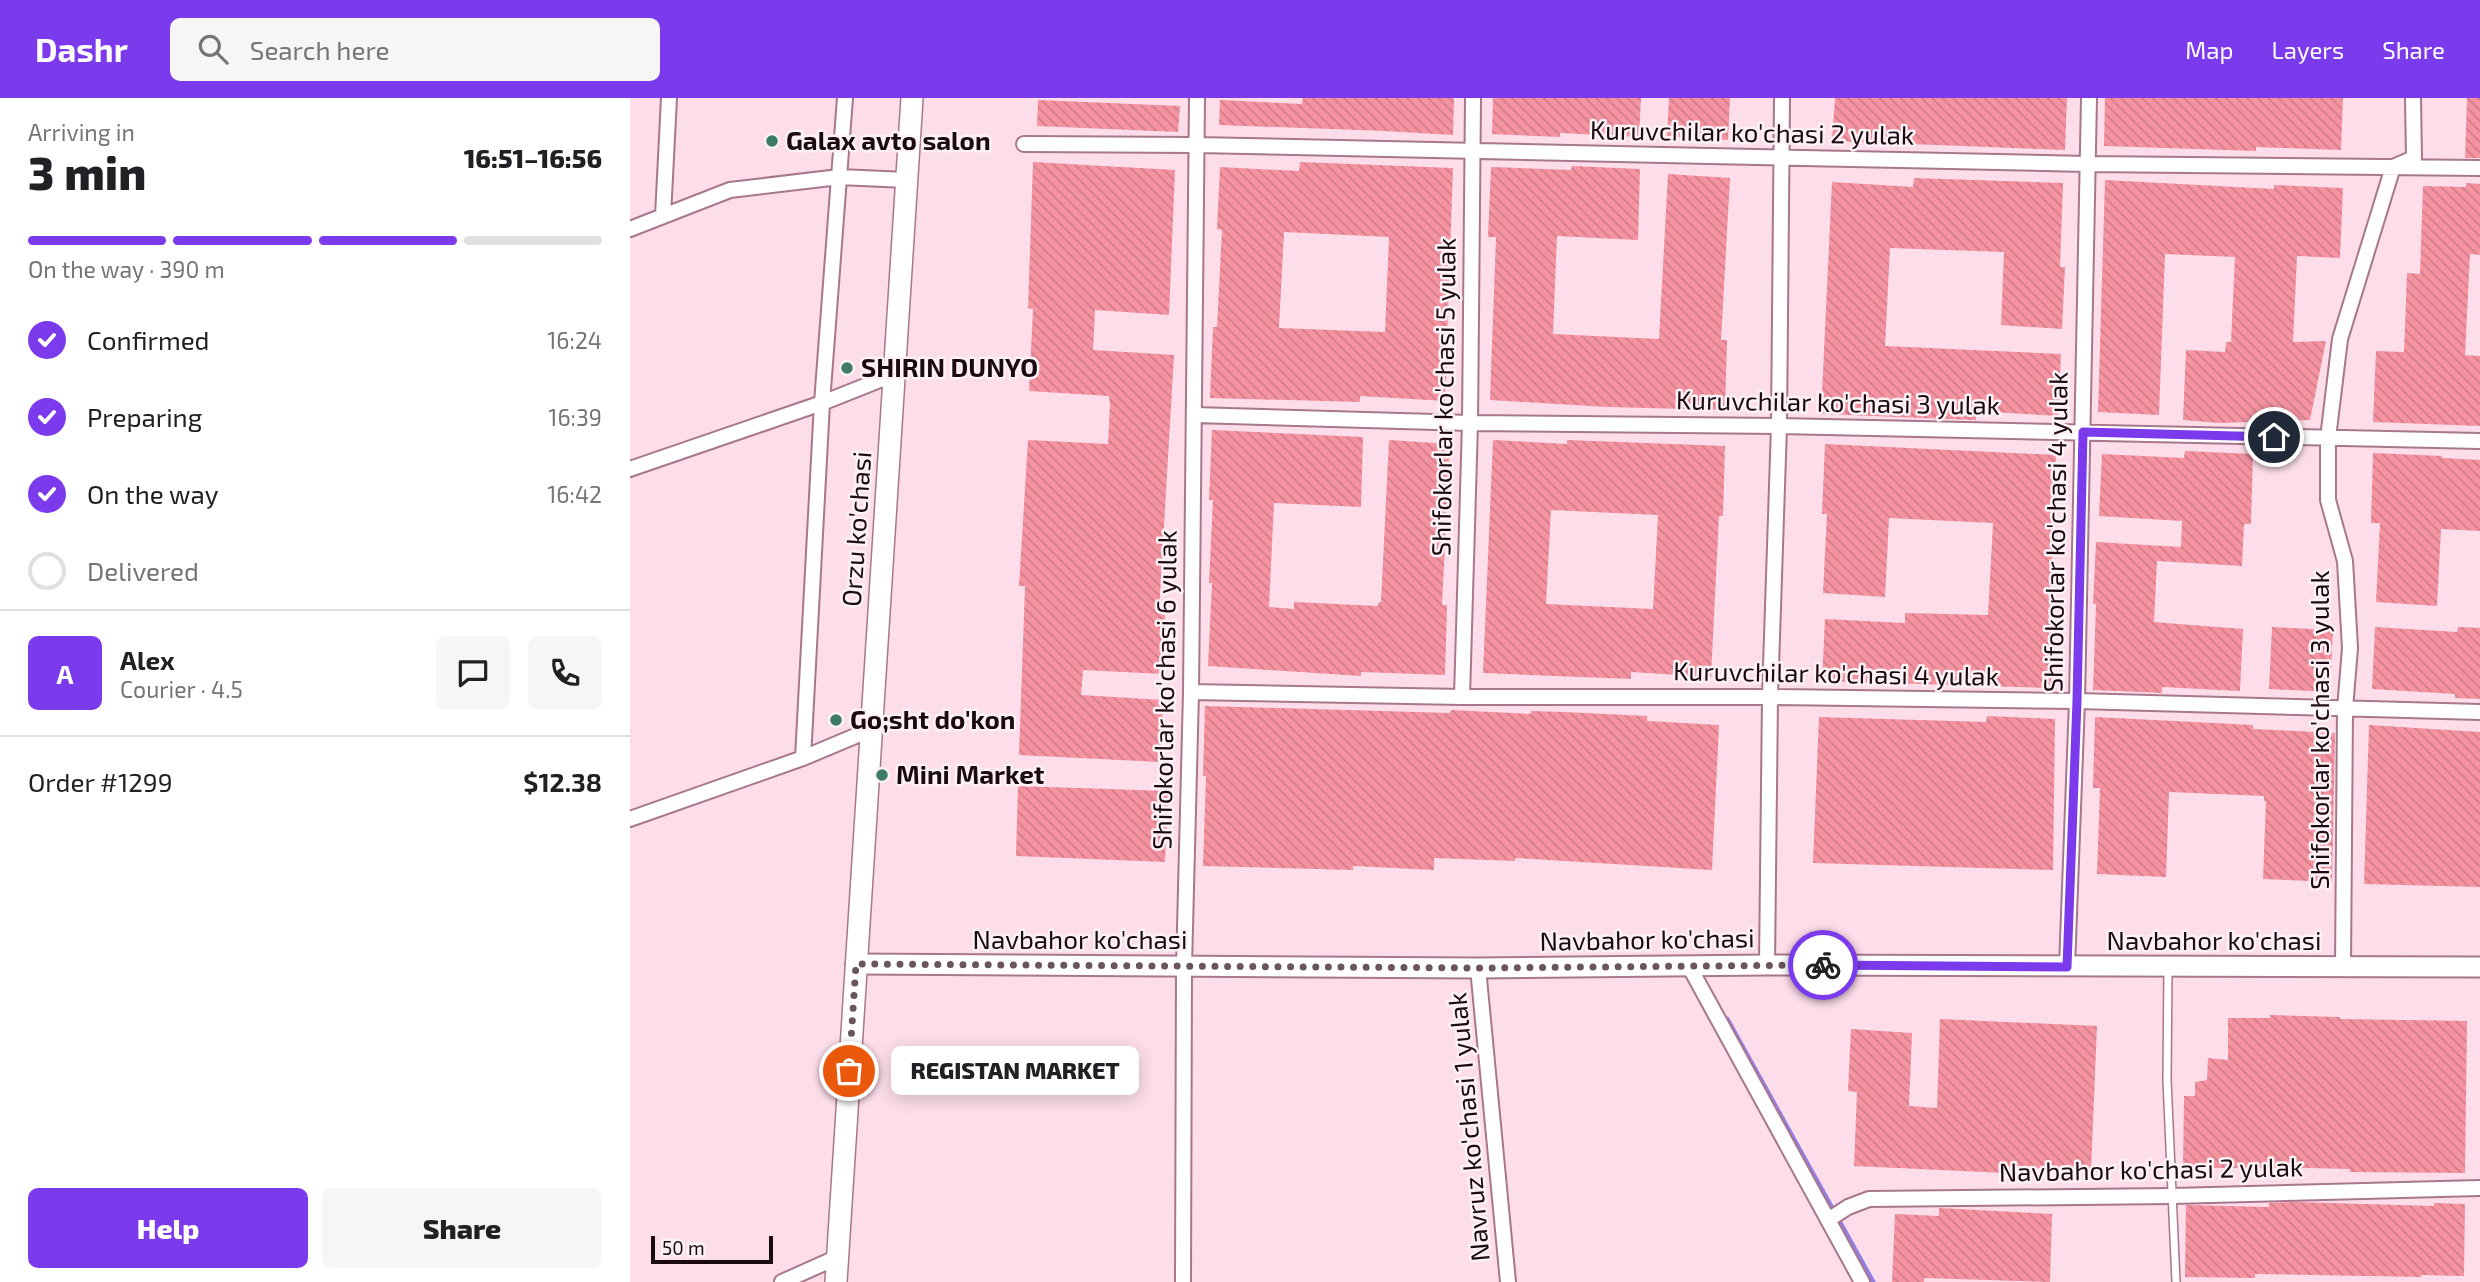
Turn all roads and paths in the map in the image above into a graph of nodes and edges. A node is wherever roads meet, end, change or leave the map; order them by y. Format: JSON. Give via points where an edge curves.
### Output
{"nodes":[{"id":1,"x":669,"y":98,"type":"edge"},
{"id":2,"x":845,"y":98,"type":"edge"},
{"id":3,"x":912,"y":98,"type":"edge"},
{"id":4,"x":1197,"y":98,"type":"edge"},
{"id":5,"x":1474,"y":98,"type":"edge"},
{"id":6,"x":1782,"y":98,"type":"edge"},
{"id":7,"x":2089,"y":98,"type":"edge"},
{"id":8,"x":2413,"y":98,"type":"edge"},
{"id":9,"x":1024,"y":144,"type":"dead end"},
{"id":10,"x":1196,"y":145,"type":"junction"},
{"id":11,"x":1473,"y":151,"type":"junction"},
{"id":12,"x":1781,"y":158,"type":"junction"},
{"id":13,"x":2088,"y":164,"type":"junction"},
{"id":14,"x":2393,"y":167,"type":"junction"},
{"id":15,"x":2480,"y":168,"type":"edge"},
{"id":16,"x":839,"y":177,"type":"junction"},
{"id":17,"x":907,"y":180,"type":"junction"},
{"id":18,"x":663,"y":216,"type":"junction"},
{"id":19,"x":630,"y":229,"type":"edge"},
{"id":20,"x":895,"y":374,"type":"junction"},
{"id":21,"x":822,"y":403,"type":"junction"},
{"id":22,"x":1194,"y":415,"type":"junction"},
{"id":23,"x":1470,"y":423,"type":"junction"},
{"id":24,"x":1779,"y":426,"type":"junction"},
{"id":25,"x":2083,"y":432,"type":"junction"},
{"id":26,"x":2328,"y":438,"type":"junction"},
{"id":27,"x":2480,"y":442,"type":"edge"},
{"id":28,"x":630,"y":469,"type":"edge"},
{"id":29,"x":1191,"y":692,"type":"junction"},
{"id":30,"x":1462,"y":697,"type":"junction"},
{"id":31,"x":1770,"y":697,"type":"junction"},
{"id":32,"x":2077,"y":701,"type":"junction"},
{"id":33,"x":2345,"y":709,"type":"junction"},
{"id":34,"x":2480,"y":712,"type":"edge"},
{"id":35,"x":872,"y":729,"type":"junction"},
{"id":36,"x":803,"y":758,"type":"junction"},
{"id":37,"x":630,"y":819,"type":"edge"},
{"id":38,"x":856,"y":964,"type":"junction"},
{"id":39,"x":1767,"y":965,"type":"junction"},
{"id":40,"x":1689,"y":966,"type":"junction"},
{"id":41,"x":1184,"y":967,"type":"junction"},
{"id":42,"x":2067,"y":967,"type":"junction"},
{"id":43,"x":2480,"y":967,"type":"edge"},
{"id":44,"x":1478,"y":968,"type":"junction"},
{"id":45,"x":2168,"y":968,"type":"junction"},
{"id":46,"x":2343,"y":968,"type":"junction"},
{"id":47,"x":2480,"y":1188,"type":"edge"},
{"id":48,"x":2172,"y":1196,"type":"junction"},
{"id":49,"x":1831,"y":1218,"type":"junction"},
{"id":50,"x":838,"y":1257,"type":"junction"},
{"id":51,"x":782,"y":1282,"type":"edge"},
{"id":52,"x":836,"y":1282,"type":"edge"},
{"id":53,"x":1183,"y":1282,"type":"edge"},
{"id":54,"x":1508,"y":1282,"type":"edge"},
{"id":55,"x":1862,"y":1282,"type":"edge"},
{"id":56,"x":2176,"y":1282,"type":"edge"}],
"edges":[{"from":1,"to":18,"type":"street"},
{"from":2,"to":16,"type":"street"},
{"from":3,"to":17,"type":"main road","name":"Orzu ko'chasi"},
{"from":4,"to":10,"type":"street","name":"Shifokorlar ko'chasi 6 yulak"},
{"from":5,"to":11,"type":"street","name":"Shifokorlar ko'chasi 5 yulak"},
{"from":6,"to":12,"type":"street"},
{"from":7,"to":13,"type":"street","name":"Shifokorlar ko'chasi 4 yulak"},
{"from":8,"to":14,"type":"street","name":"Shifokorlar ko'chasi 3 yulak","via":[[2414,158]]},
{"from":9,"to":10,"type":"street","name":"Kuruvchilar ko'chasi 2 yulak"},
{"from":10,"to":11,"type":"street","name":"Kuruvchilar ko'chasi 2 yulak"},
{"from":10,"to":22,"type":"street","name":"Shifokorlar ko'chasi 6 yulak"},
{"from":11,"to":12,"type":"street","name":"Kuruvchilar ko'chasi 2 yulak"},
{"from":11,"to":23,"type":"street","name":"Shifokorlar ko'chasi 5 yulak"},
{"from":12,"to":13,"type":"street","name":"Kuruvchilar ko'chasi 2 yulak"},
{"from":12,"to":24,"type":"street"},
{"from":13,"to":14,"type":"street","name":"Kuruvchilar ko'chasi 2 yulak"},
{"from":13,"to":25,"type":"street","name":"Shifokorlar ko'chasi 4 yulak"},
{"from":14,"to":15,"type":"street","name":"Kuruvchilar ko'chasi 2 yulak"},
{"from":14,"to":26,"type":"street","name":"Shifokorlar ko'chasi 3 yulak","via":[[2340,339]]},
{"from":16,"to":17,"type":"street"},
{"from":16,"to":18,"type":"street","via":[[730,190]]},
{"from":16,"to":21,"type":"street"},
{"from":17,"to":20,"type":"main road","name":"Orzu ko'chasi"},
{"from":18,"to":19,"type":"street"},
{"from":20,"to":21,"type":"street"},
{"from":20,"to":35,"type":"main road","name":"Orzu ko'chasi"},
{"from":21,"to":28,"type":"street"},
{"from":21,"to":36,"type":"street"},
{"from":22,"to":23,"type":"street","name":"Kuruvchilar ko'chasi 3 yulak"},
{"from":22,"to":29,"type":"street","name":"Shifokorlar ko'chasi 6 yulak"},
{"from":23,"to":24,"type":"street","name":"Kuruvchilar ko'chasi 3 yulak"},
{"from":23,"to":30,"type":"street","name":"Shifokorlar ko'chasi 5 yulak"},
{"from":24,"to":25,"type":"street","name":"Kuruvchilar ko'chasi 3 yulak"},
{"from":24,"to":31,"type":"street"},
{"from":25,"to":26,"type":"street","name":"Kuruvchilar ko'chasi 3 yulak"},
{"from":25,"to":32,"type":"street","name":"Shifokorlar ko'chasi 4 yulak"},
{"from":26,"to":27,"type":"street","name":"Kuruvchilar ko'chasi 3 yulak"},
{"from":26,"to":33,"type":"street","name":"Shifokorlar ko'chasi 3 yulak","via":[[2328,500],[2345,561],[2350,648]]},
{"from":29,"to":30,"type":"street","name":"Kuruvchilar ko'chasi 4 yulak"},
{"from":29,"to":41,"type":"street","name":"Shifokorlar ko'chasi 6 yulak"},
{"from":30,"to":31,"type":"street","name":"Kuruvchilar ko'chasi 4 yulak"},
{"from":31,"to":32,"type":"street","name":"Kuruvchilar ko'chasi 4 yulak"},
{"from":31,"to":39,"type":"street"},
{"from":32,"to":33,"type":"street","name":"Kuruvchilar ko'chasi 4 yulak"},
{"from":32,"to":42,"type":"street","name":"Shifokorlar ko'chasi 4 yulak"},
{"from":33,"to":34,"type":"street","name":"Kuruvchilar ko'chasi 4 yulak"},
{"from":33,"to":46,"type":"street","name":"Shifokorlar ko'chasi 3 yulak"},
{"from":35,"to":36,"type":"street"},
{"from":35,"to":38,"type":"main road","name":"Orzu ko'chasi"},
{"from":36,"to":37,"type":"street"},
{"from":38,"to":41,"type":"main road","name":"Navbahor ko'chasi"},
{"from":38,"to":50,"type":"main road","name":"Orzu ko'chasi"},
{"from":39,"to":40,"type":"main road","name":"Navbahor ko'chasi"},
{"from":39,"to":42,"type":"main road","name":"Navbahor ko'chasi"},
{"from":40,"to":44,"type":"main road","name":"Navbahor ko'chasi"},
{"from":40,"to":49,"type":"street"},
{"from":41,"to":44,"type":"main road","name":"Navbahor ko'chasi"},
{"from":41,"to":53,"type":"street","name":"Shifokorlar ko'chasi 6 yulak"},
{"from":42,"to":45,"type":"main road","name":"Navbahor ko'chasi"},
{"from":43,"to":46,"type":"main road","name":"Navbahor ko'chasi"},
{"from":44,"to":54,"type":"street","name":"Navruz ko'chasi 1 yulak"},
{"from":45,"to":46,"type":"main road","name":"Navbahor ko'chasi"},
{"from":45,"to":48,"type":"lane"},
{"from":47,"to":48,"type":"street","name":"Navbahor ko'chasi 2 yulak"},
{"from":48,"to":49,"type":"street","name":"Navbahor ko'chasi 2 yulak","via":[[1869,1199]]},
{"from":48,"to":56,"type":"lane"},
{"from":49,"to":55,"type":"street"},
{"from":50,"to":51,"type":"street"},
{"from":50,"to":52,"type":"main road","name":"Orzu ko'chasi"}]}
